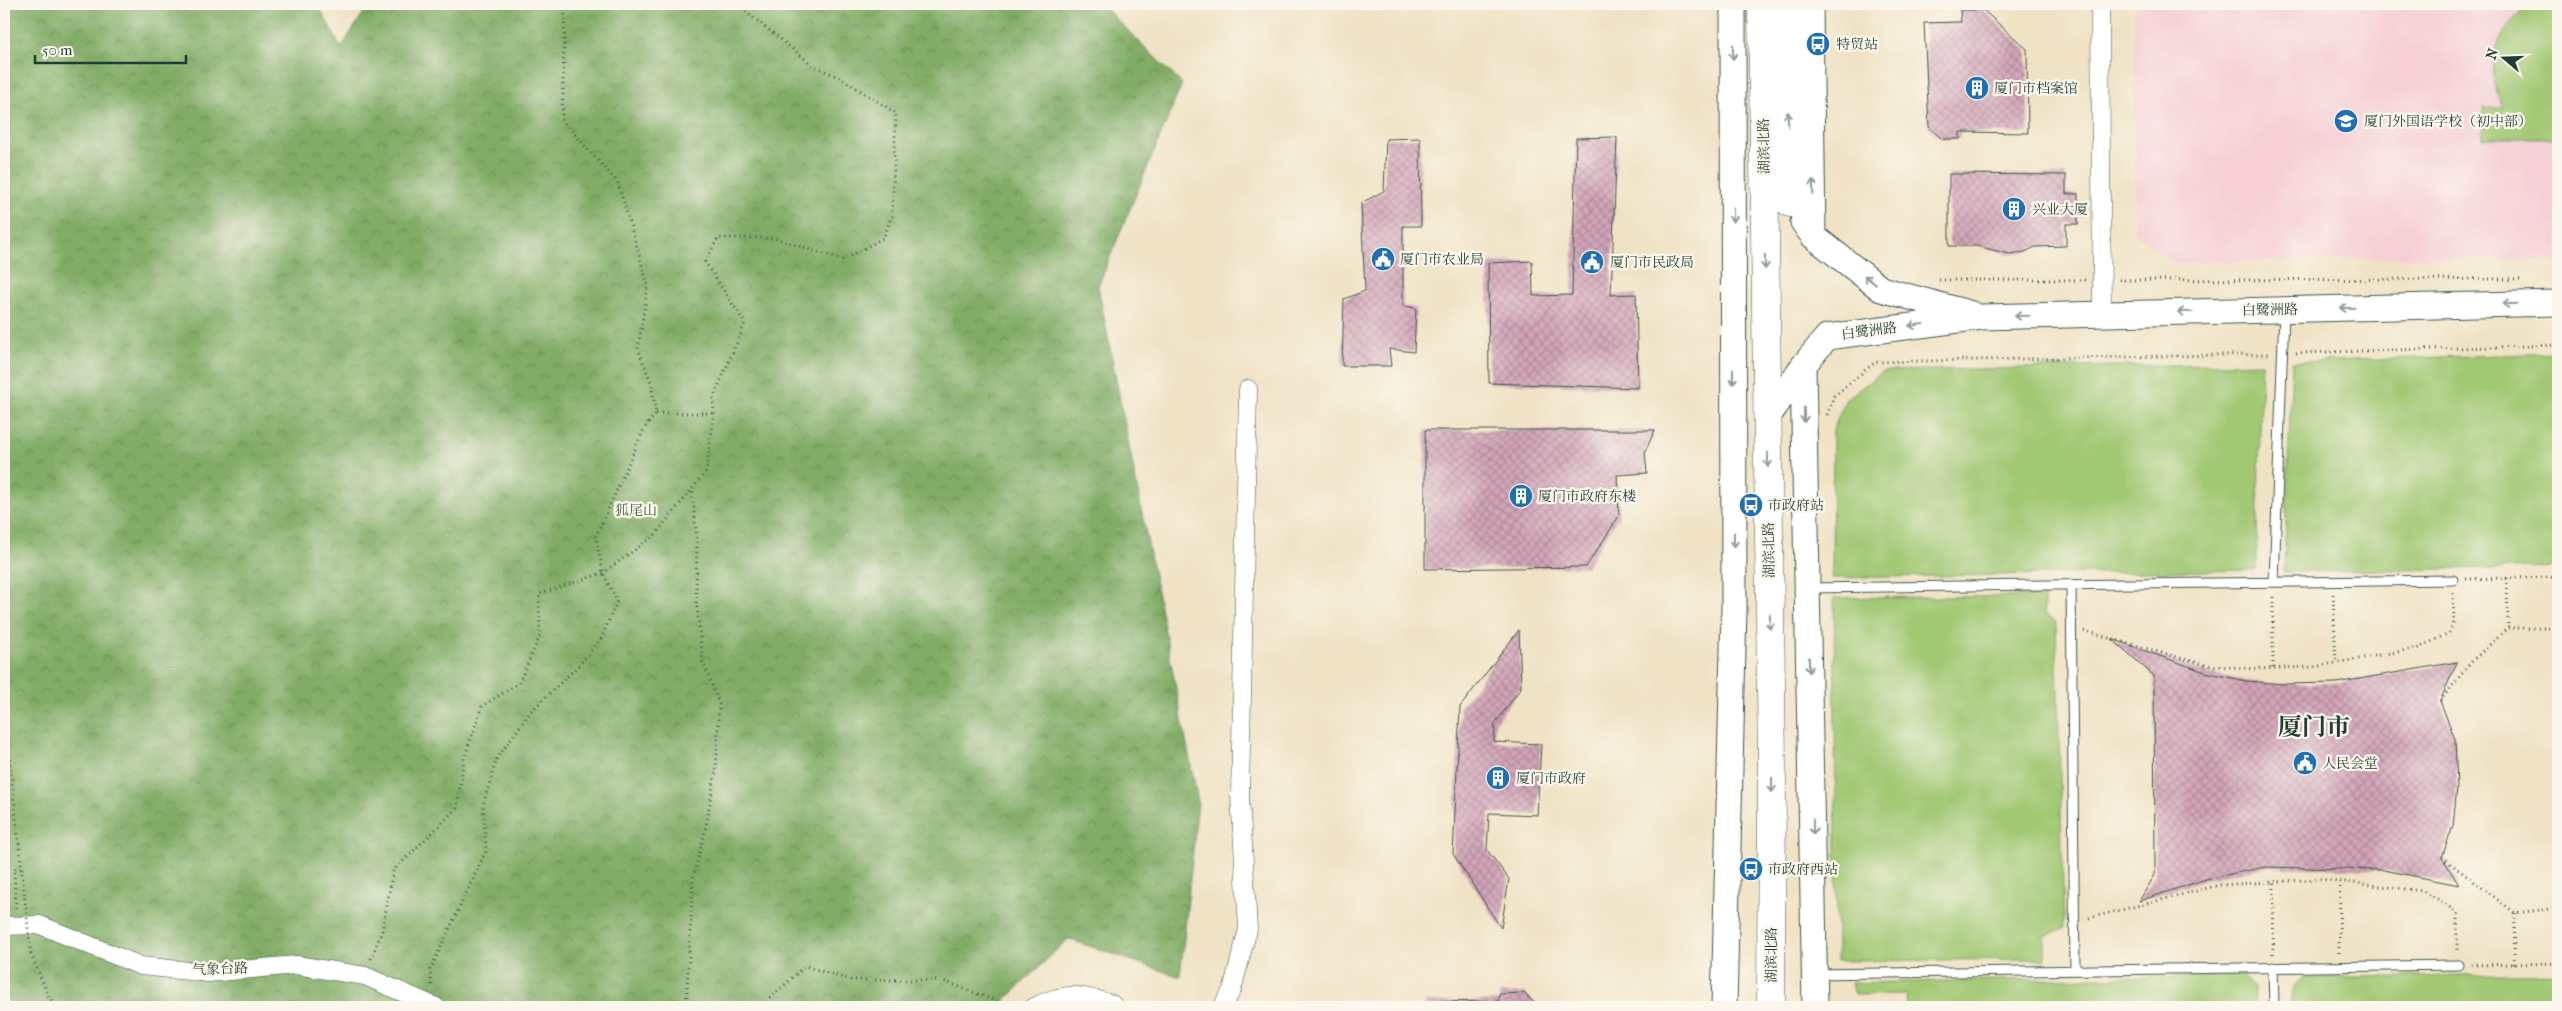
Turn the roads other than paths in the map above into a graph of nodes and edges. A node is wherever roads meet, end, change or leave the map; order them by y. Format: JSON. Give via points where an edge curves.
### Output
{"nodes":[{"id":1,"x":1733,"y":4,"type":"edge"},
{"id":2,"x":1762,"y":4,"type":"edge"},
{"id":3,"x":1786,"y":4,"type":"edge"},
{"id":4,"x":1810,"y":4,"type":"edge"},
{"id":5,"x":2100,"y":4,"type":"edge"},
{"id":6,"x":1790,"y":203,"type":"joint"},
{"id":7,"x":1813,"y":236,"type":"junction"},
{"id":8,"x":2558,"y":303,"type":"edge"},
{"id":9,"x":2284,"y":310,"type":"junction"},
{"id":10,"x":2102,"y":314,"type":"junction"},
{"id":11,"x":1982,"y":317,"type":"junction"},
{"id":12,"x":1803,"y":366,"type":"junction"},
{"id":13,"x":1248,"y":389,"type":"dead end"},
{"id":14,"x":1767,"y":418,"type":"junction"},
{"id":15,"x":2453,"y":580,"type":"road end"},
{"id":16,"x":2274,"y":581,"type":"junction"},
{"id":17,"x":2071,"y":584,"type":"junction"},
{"id":18,"x":1807,"y":588,"type":"junction"},
{"id":19,"x":10,"y":926,"type":"edge"},
{"id":20,"x":2458,"y":965,"type":"road end"},
{"id":21,"x":2273,"y":967,"type":"junction"},
{"id":22,"x":2075,"y":970,"type":"junction"},
{"id":23,"x":1815,"y":974,"type":"junction"},
{"id":24,"x":435,"y":1006,"type":"edge"},
{"id":25,"x":1034,"y":1007,"type":"edge"},
{"id":26,"x":1114,"y":1007,"type":"edge"},
{"id":27,"x":1222,"y":1007,"type":"edge"},
{"id":28,"x":1724,"y":1007,"type":"edge"},
{"id":29,"x":1771,"y":1007,"type":"edge"},
{"id":30,"x":1815,"y":1007,"type":"edge"},
{"id":31,"x":2274,"y":1007,"type":"edge"}],
"edges":[{"from":1,"to":28,"type":"street","one_way":true,"via":[[1734,609]]},
{"from":2,"to":14,"type":"main road","name":"湖滨北路","one_way":true},
{"from":6,"to":3,"type":"main road","name":"湖滨北路","one_way":true},
{"from":7,"to":4,"type":"street","one_way":true},
{"from":5,"to":10,"type":"street"},
{"from":6,"to":7,"type":"street","name":"白鹭洲路"},
{"from":11,"to":7,"type":"street","name":"白鹭洲路","one_way":true,"via":[[1881,289]]},
{"from":8,"to":9,"type":"street","name":"白鹭洲路","one_way":true},
{"from":9,"to":10,"type":"street","name":"白鹭洲路","one_way":true},
{"from":9,"to":16,"type":"lane"},
{"from":10,"to":11,"type":"street","name":"白鹭洲路","one_way":true},
{"from":11,"to":12,"type":"street","name":"白鹭洲路","one_way":true,"via":[[1827,337]]},
{"from":12,"to":14,"type":"street","name":"白鹭洲路"},
{"from":12,"to":18,"type":"street","one_way":true},
{"from":13,"to":27,"type":"street","via":[[1240,796],[1248,928],[1232,990]]},
{"from":14,"to":29,"type":"main road","name":"湖滨北路","one_way":true,"via":[[1772,763]]},
{"from":15,"to":16,"type":"lane"},
{"from":16,"to":17,"type":"lane"},
{"from":17,"to":18,"type":"lane"},
{"from":17,"to":22,"type":"lane"},
{"from":18,"to":23,"type":"street","one_way":true},
{"from":19,"to":24,"type":"street","name":"气象台路","via":[[40,925],[141,966],[208,973],[296,964],[365,976]]},
{"from":20,"to":21,"type":"lane"},
{"from":21,"to":22,"type":"lane"},
{"from":21,"to":31,"type":"lane"},
{"from":22,"to":23,"type":"lane"},
{"from":23,"to":30,"type":"street"},
{"from":25,"to":26,"type":"street","via":[[1051,998],[1080,994]]}]}
